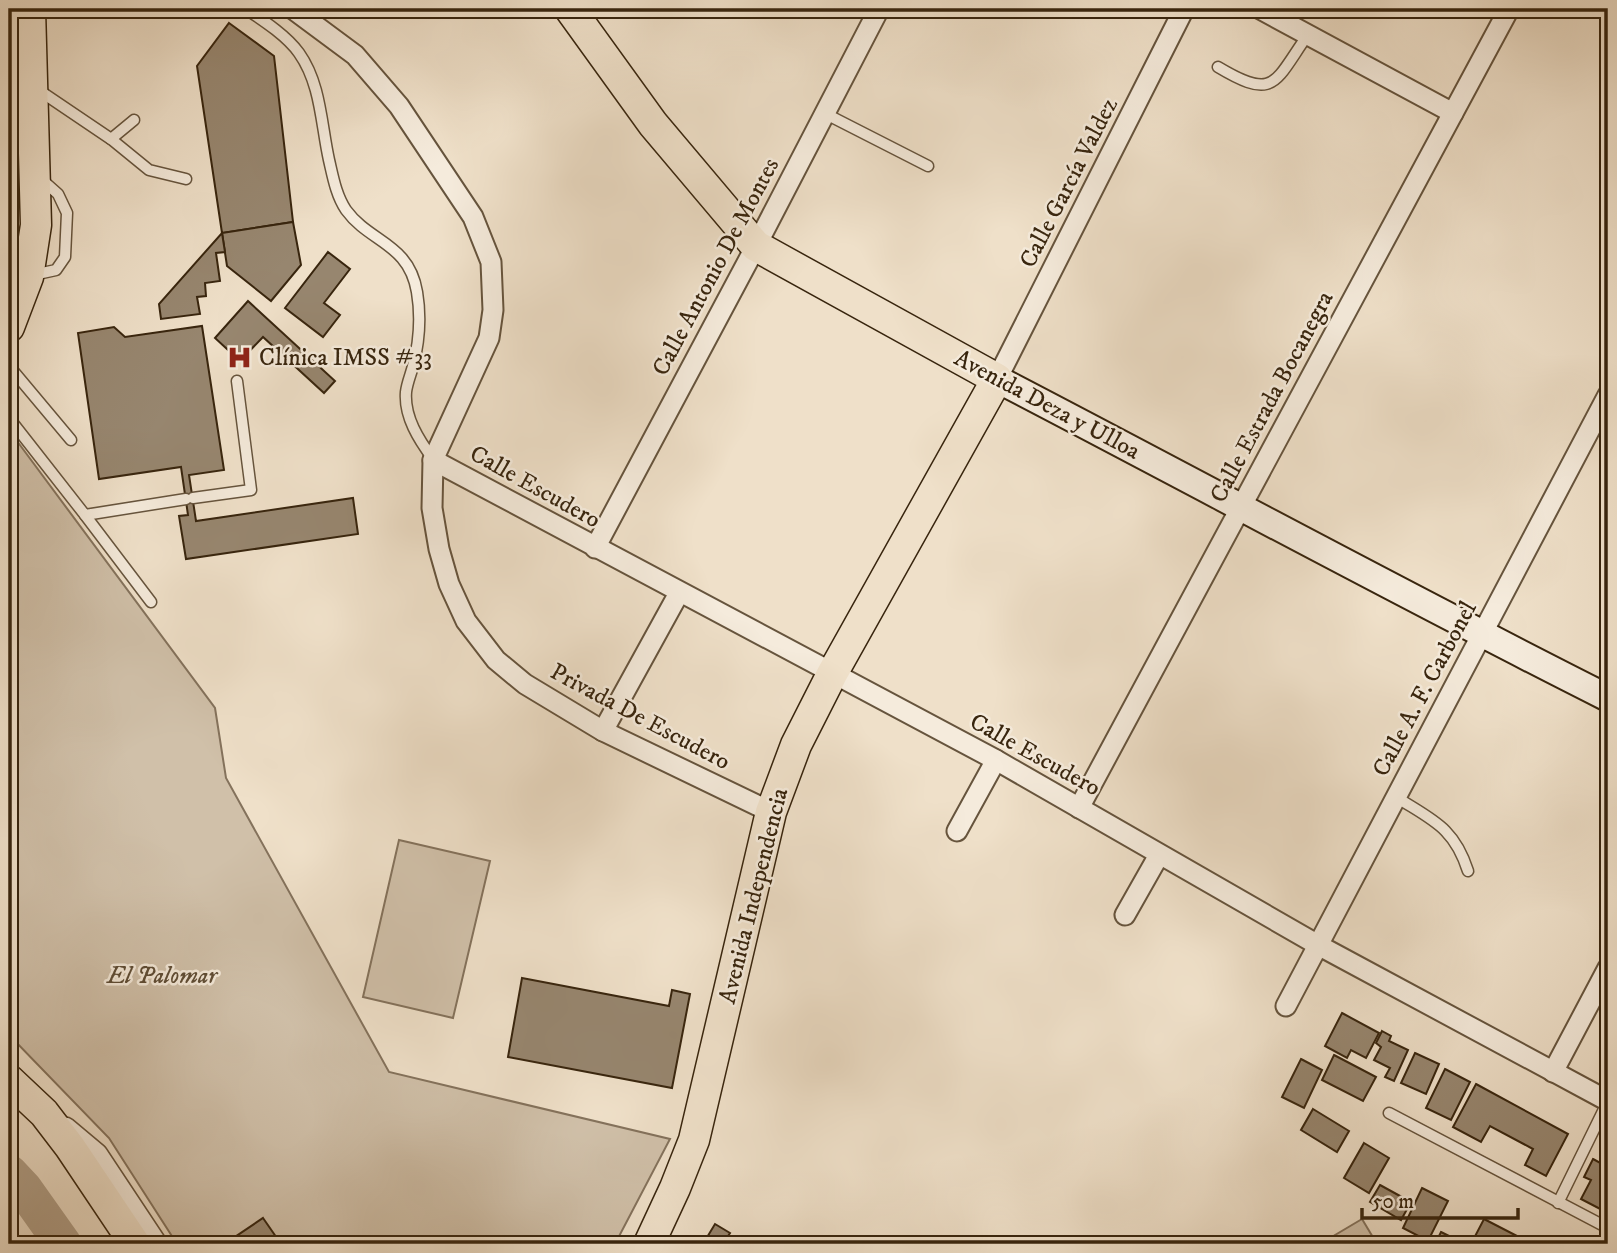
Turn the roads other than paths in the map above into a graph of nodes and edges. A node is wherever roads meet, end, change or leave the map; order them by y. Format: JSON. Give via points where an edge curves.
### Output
{"nodes":[{"id":1,"x":30,"y":9,"type":"edge"},
{"id":2,"x":246,"y":9,"type":"edge"},
{"id":3,"x":293,"y":9,"type":"edge"},
{"id":4,"x":570,"y":9,"type":"edge"},
{"id":5,"x":879,"y":9,"type":"edge"},
{"id":6,"x":1184,"y":9,"type":"edge"},
{"id":7,"x":1259,"y":9,"type":"edge"},
{"id":8,"x":1509,"y":9,"type":"edge"},
{"id":9,"x":1307,"y":36,"type":"junction"},
{"id":10,"x":1218,"y":67,"type":"dead end"},
{"id":11,"x":34,"y":86,"type":"junction"},
{"id":12,"x":824,"y":113,"type":"junction"},
{"id":13,"x":1453,"y":113,"type":"junction"},
{"id":14,"x":134,"y":120,"type":"dead end"},
{"id":15,"x":111,"y":139,"type":"junction"},
{"id":16,"x":928,"y":166,"type":"dead end"},
{"id":17,"x":186,"y":179,"type":"dead end"},
{"id":18,"x":756,"y":246,"type":"junction"},
{"id":19,"x":9,"y":327,"type":"edge"},
{"id":20,"x":9,"y":366,"type":"edge"},
{"id":21,"x":997,"y":379,"type":"junction"},
{"id":22,"x":237,"y":381,"type":"dead end"},
{"id":23,"x":1608,"y":396,"type":"edge"},
{"id":24,"x":9,"y":418,"type":"edge"},
{"id":25,"x":71,"y":440,"type":"dead end"},
{"id":26,"x":433,"y":460,"type":"junction"},
{"id":27,"x":1242,"y":506,"type":"junction"},
{"id":28,"x":86,"y":515,"type":"junction"},
{"id":29,"x":595,"y":548,"type":"junction"},
{"id":30,"x":679,"y":593,"type":"junction"},
{"id":31,"x":151,"y":602,"type":"dead end"},
{"id":32,"x":1482,"y":635,"type":"junction"},
{"id":33,"x":832,"y":674,"type":"junction"},
{"id":34,"x":1608,"y":698,"type":"edge"},
{"id":35,"x":603,"y":731,"type":"junction"},
{"id":36,"x":996,"y":760,"type":"junction"},
{"id":37,"x":1396,"y":797,"type":"junction"},
{"id":38,"x":1079,"y":808,"type":"junction"},
{"id":39,"x":771,"y":812,"type":"junction"},
{"id":40,"x":957,"y":831,"type":"dead end"},
{"id":41,"x":1159,"y":855,"type":"junction"},
{"id":42,"x":1468,"y":871,"type":"dead end"},
{"id":43,"x":1125,"y":915,"type":"dead end"},
{"id":44,"x":1318,"y":945,"type":"junction"},
{"id":45,"x":1608,"y":968,"type":"edge"},
{"id":46,"x":1286,"y":1006,"type":"dead end"},
{"id":47,"x":1553,"y":1072,"type":"junction"},
{"id":48,"x":9,"y":1080,"type":"edge"},
{"id":49,"x":1608,"y":1101,"type":"edge"},
{"id":50,"x":44,"y":1113,"type":"junction"},
{"id":51,"x":1389,"y":1113,"type":"dead end"},
{"id":52,"x":1558,"y":1203,"type":"junction"},
{"id":53,"x":1608,"y":1228,"type":"edge"},
{"id":54,"x":135,"y":1244,"type":"edge"},
{"id":55,"x":155,"y":1244,"type":"edge"},
{"id":56,"x":649,"y":1244,"type":"edge"}],
"edges":[{"from":1,"to":11,"type":"main road"},
{"from":2,"to":26,"type":"lane","via":[[286,39],[307,67],[336,189],[346,210],[408,264],[417,290],[419,322],[406,392],[417,437]]},
{"from":3,"to":26,"type":"street","via":[[355,55],[399,106],[473,216],[491,262],[489,338]]},
{"from":4,"to":18,"type":"main road","name":"Avenida Deza y Ulloa","via":[[653,124]]},
{"from":5,"to":12,"type":"street","name":"Calle Antonio De Montes"},
{"from":6,"to":21,"type":"street","name":"Calle García Valdez"},
{"from":7,"to":9,"type":"street"},
{"from":8,"to":13,"type":"street","name":"Calle Estrada Bocanegra"},
{"from":9,"to":10,"type":"lane","via":[[1278,76],[1263,86],[1238,80]]},
{"from":9,"to":13,"type":"street"},
{"from":11,"to":15,"type":"lane"},
{"from":11,"to":19,"type":"main road","via":[[36,225],[28,276]]},
{"from":12,"to":16,"type":"lane"},
{"from":12,"to":18,"type":"street","name":"Calle Antonio De Montes"},
{"from":13,"to":27,"type":"street","name":"Calle Estrada Bocanegra"},
{"from":14,"to":15,"type":"lane"},
{"from":15,"to":17,"type":"lane","via":[[149,170]]},
{"from":18,"to":21,"type":"main road","name":"Avenida Deza y Ulloa"},
{"from":18,"to":29,"type":"street","name":"Calle Antonio De Montes"},
{"from":20,"to":25,"type":"lane"},
{"from":21,"to":27,"type":"main road","name":"Avenida Deza y Ulloa"},
{"from":21,"to":33,"type":"main road","name":"Avenida Independencia"},
{"from":22,"to":28,"type":"lane","via":[[251,490]]},
{"from":23,"to":32,"type":"street","name":"Calle A. F. Carbonel"},
{"from":24,"to":28,"type":"lane"},
{"from":26,"to":29,"type":"street","name":"Calle Escudero"},
{"from":26,"to":35,"type":"street","name":"Privada De Escudero","via":[[432,508],[439,549],[466,621],[496,660],[525,684]]},
{"from":27,"to":32,"type":"main road","name":"Avenida Deza y Ulloa"},
{"from":27,"to":38,"type":"street","name":"Calle Estrada Bocanegra"},
{"from":28,"to":31,"type":"lane"},
{"from":29,"to":30,"type":"street","name":"Calle Escudero"},
{"from":30,"to":33,"type":"street","name":"Calle Escudero"},
{"from":30,"to":35,"type":"street"},
{"from":32,"to":34,"type":"main road","name":"Avenida Deza y Ulloa"},
{"from":32,"to":37,"type":"street","name":"Calle A. F. Carbonel"},
{"from":33,"to":36,"type":"street","name":"Calle Escudero"},
{"from":33,"to":39,"type":"main road","name":"Avenida Independencia","via":[[796,745]]},
{"from":35,"to":39,"type":"street","name":"Privada De Escudero"},
{"from":36,"to":38,"type":"street","name":"Calle Escudero"},
{"from":36,"to":40,"type":"street"},
{"from":37,"to":42,"type":"lane","via":[[1447,830]]},
{"from":37,"to":44,"type":"street","name":"Calle A. F. Carbonel"},
{"from":38,"to":41,"type":"street","name":"Calle Escudero"},
{"from":39,"to":56,"type":"main road","name":"Avenida Independencia","via":[[694,1140]]},
{"from":41,"to":43,"type":"street"},
{"from":41,"to":44,"type":"street","name":"Calle Escudero"},
{"from":44,"to":46,"type":"street","name":"Calle A. F. Carbonel"},
{"from":44,"to":47,"type":"street","name":"Calle Escudero"},
{"from":45,"to":47,"type":"street"},
{"from":47,"to":49,"type":"street","name":"Calle Escudero"},
{"from":48,"to":50,"type":"main road"},
{"from":49,"to":52,"type":"lane"},
{"from":50,"to":54,"type":"main road"},
{"from":50,"to":55,"type":"street","via":[[96,1154]]},
{"from":51,"to":52,"type":"lane"},
{"from":52,"to":53,"type":"lane"}]}
